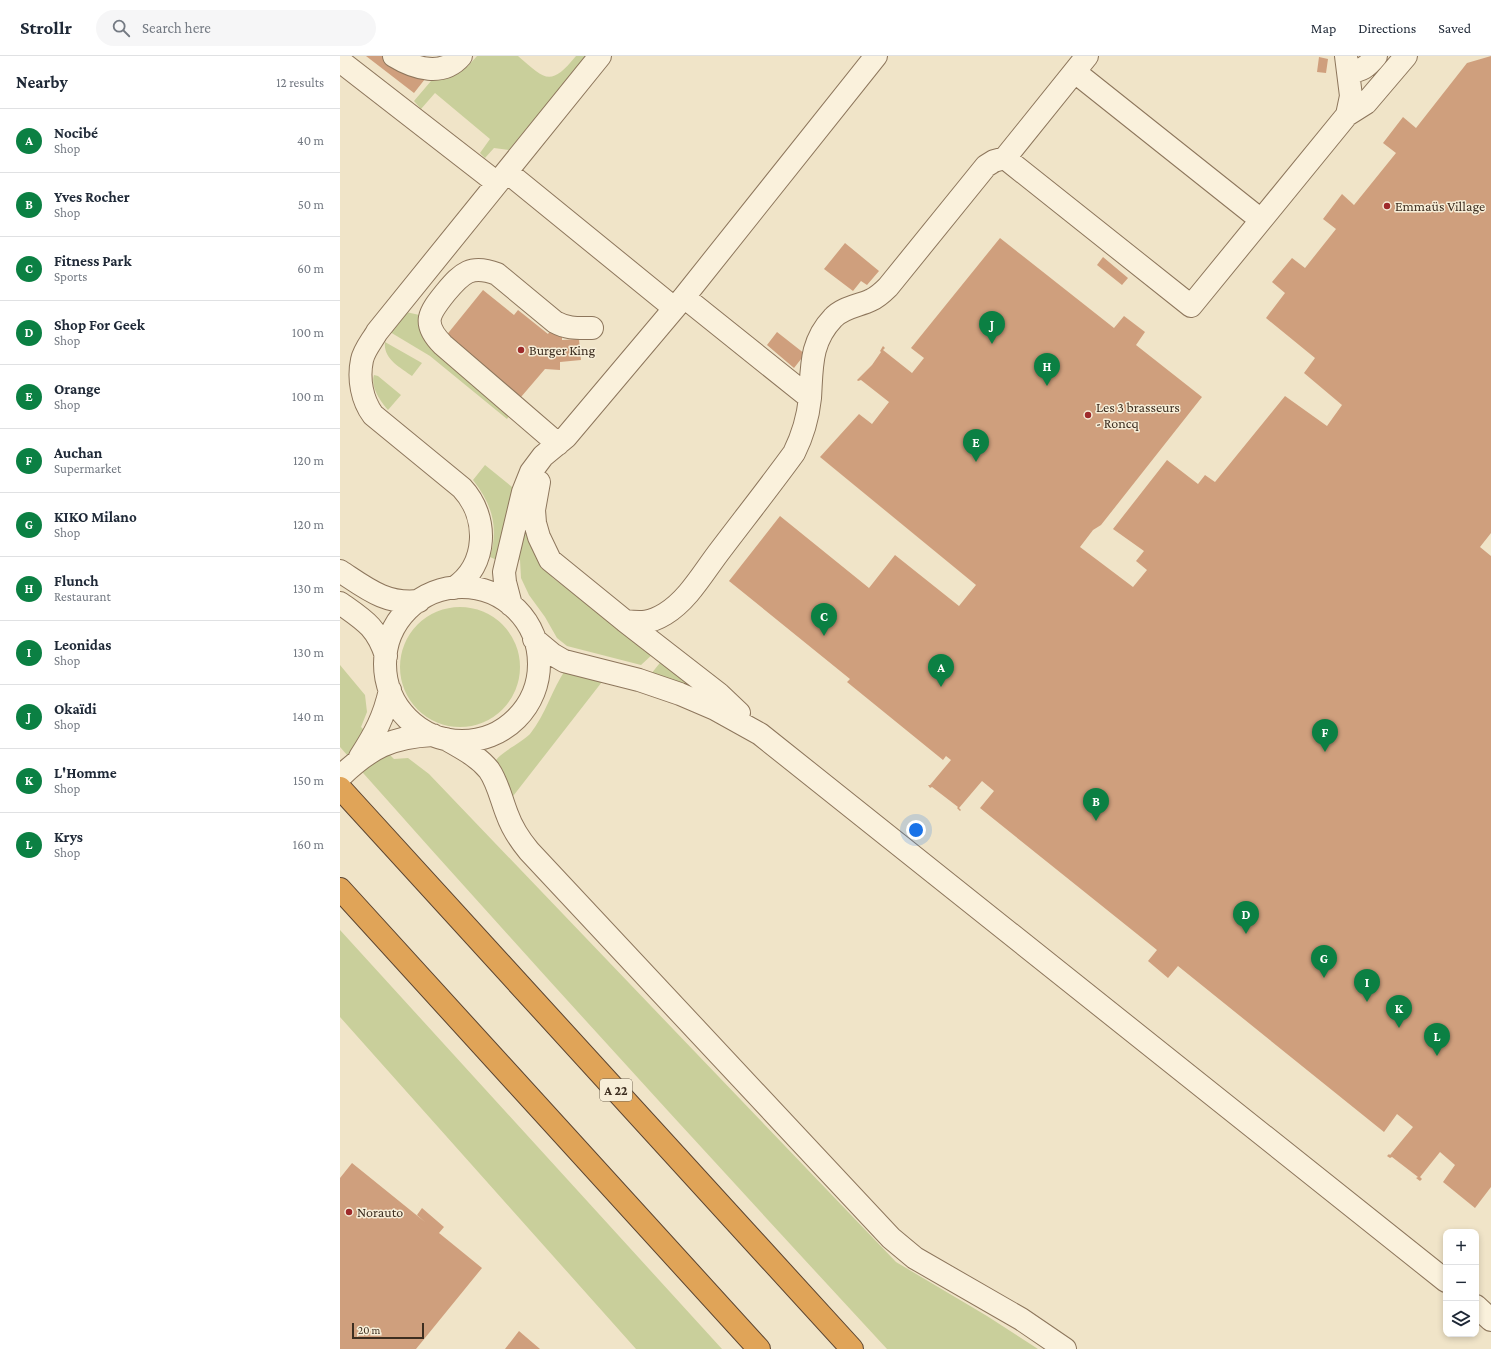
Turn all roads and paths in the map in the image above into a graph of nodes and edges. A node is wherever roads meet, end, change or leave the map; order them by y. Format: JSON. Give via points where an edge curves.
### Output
{"nodes":[{"id":1,"x":394,"y":56,"type":"edge"},
{"id":2,"x":461,"y":56,"type":"edge"},
{"id":3,"x":600,"y":56,"type":"edge"},
{"id":4,"x":876,"y":56,"type":"edge"},
{"id":5,"x":1376,"y":56,"type":"edge"},
{"id":6,"x":1406,"y":56,"type":"edge"},
{"id":7,"x":340,"y":61,"type":"edge"},
{"id":8,"x":1081,"y":64,"type":"edge"},
{"id":9,"x":1347,"y":64,"type":"edge"},
{"id":10,"x":1347,"y":115,"type":"junction"},
{"id":11,"x":1005,"y":158,"type":"junction"},
{"id":12,"x":502,"y":178,"type":"junction"},
{"id":13,"x":1261,"y":220,"type":"junction"},
{"id":14,"x":679,"y":302,"type":"junction"},
{"id":15,"x":592,"y":328,"type":"dead end"},
{"id":16,"x":810,"y":398,"type":"junction"},
{"id":17,"x":562,"y":440,"type":"junction"},
{"id":18,"x":340,"y":571,"type":"edge"},
{"id":19,"x":454,"y":588,"type":"junction"},
{"id":20,"x":419,"y":600,"type":"junction"},
{"id":21,"x":340,"y":603,"type":"edge"},
{"id":22,"x":511,"y":605,"type":"junction"},
{"id":23,"x":625,"y":621,"type":"junction"},
{"id":24,"x":534,"y":639,"type":"junction"},
{"id":25,"x":386,"y":656,"type":"junction"},
{"id":26,"x":390,"y":690,"type":"junction"},
{"id":27,"x":760,"y":734,"type":"junction"},
{"id":28,"x":439,"y":737,"type":"junction"},
{"id":29,"x":359,"y":759,"type":"junction"},
{"id":30,"x":340,"y":777,"type":"edge"},
{"id":31,"x":340,"y":788,"type":"edge"},
{"id":32,"x":340,"y":889,"type":"edge"},
{"id":33,"x":1443,"y":1279,"type":"edge"},
{"id":34,"x":1479,"y":1309,"type":"edge"},
{"id":35,"x":1491,"y":1320,"type":"edge"},
{"id":36,"x":759,"y":1349,"type":"edge"},
{"id":37,"x":852,"y":1349,"type":"edge"},
{"id":38,"x":1065,"y":1349,"type":"edge"}],
"edges":[{"from":1,"to":2,"type":"street","via":[[414,66],[435,69],[456,62]]},
{"from":3,"to":12,"type":"street"},
{"from":4,"to":14,"type":"street"},
{"from":5,"to":9,"type":"street","via":[[1370,64],[1359,71]]},
{"from":6,"to":10,"type":"street","via":[[1366,102]]},
{"from":7,"to":12,"type":"street"},
{"from":8,"to":11,"type":"street"},
{"from":8,"to":13,"type":"street"},
{"from":9,"to":10,"type":"street","via":[[1351,96]]},
{"from":10,"to":13,"type":"street"},
{"from":11,"to":13,"type":"street","via":[[1191,306]]},
{"from":11,"to":16,"type":"street","via":[[994,160],[986,166],[880,295],[842,311],[828,324],[813,354]]},
{"from":12,"to":14,"type":"street"},
{"from":12,"to":19,"type":"street","via":[[377,332],[365,352],[361,369],[362,388],[373,416],[462,488],[474,502],[481,527],[479,551],[468,576]]},
{"from":14,"to":16,"type":"street"},
{"from":14,"to":17,"type":"street"},
{"from":15,"to":17,"type":"street","via":[[564,327],[497,274],[486,270],[467,272],[459,277],[433,308],[430,316],[431,330],[443,345]]},
{"from":16,"to":23,"type":"street","via":[[802,438],[794,453],[686,594],[656,619],[645,623]]},
{"from":17,"to":22,"type":"street","via":[[543,456],[530,472],[523,492],[504,572]]},
{"from":17,"to":23,"type":"street","via":[[538,485],[534,510],[539,537],[550,560]]},
{"from":18,"to":20,"type":"street","via":[[387,598],[400,602]]},
{"from":19,"to":20,"type":"street","via":[[436,592]]},
{"from":19,"to":22,"type":"street","via":[[481,590],[500,597]]},
{"from":20,"to":25,"type":"street","via":[[396,625]]},
{"from":21,"to":25,"type":"street","via":[[368,623],[379,638]]},
{"from":22,"to":24,"type":"street","via":[[525,620]]},
{"from":23,"to":27,"type":"street","via":[[719,694]]},
{"from":24,"to":27,"type":"street","via":[[564,661],[639,680],[680,694],[715,709]]},
{"from":24,"to":28,"type":"street","via":[[538,659],[537,679],[531,698],[519,715],[504,728],[486,737],[466,741]]},
{"from":25,"to":26,"type":"street"},
{"from":26,"to":28,"type":"street","via":[[402,712],[416,726]]},
{"from":26,"to":29,"type":"street","via":[[377,731]]},
{"from":27,"to":33,"type":"street"},
{"from":28,"to":29,"type":"street","via":[[408,737],[391,741]]},
{"from":28,"to":38,"type":"street","via":[[474,756],[489,771],[512,828],[529,851],[890,1238],[915,1258],[1008,1311]]},
{"from":29,"to":30,"type":"street"},
{"from":31,"to":37,"type":"highway","number":"A 22"},
{"from":32,"to":36,"type":"highway"},
{"from":34,"to":35,"type":"street"}]}
